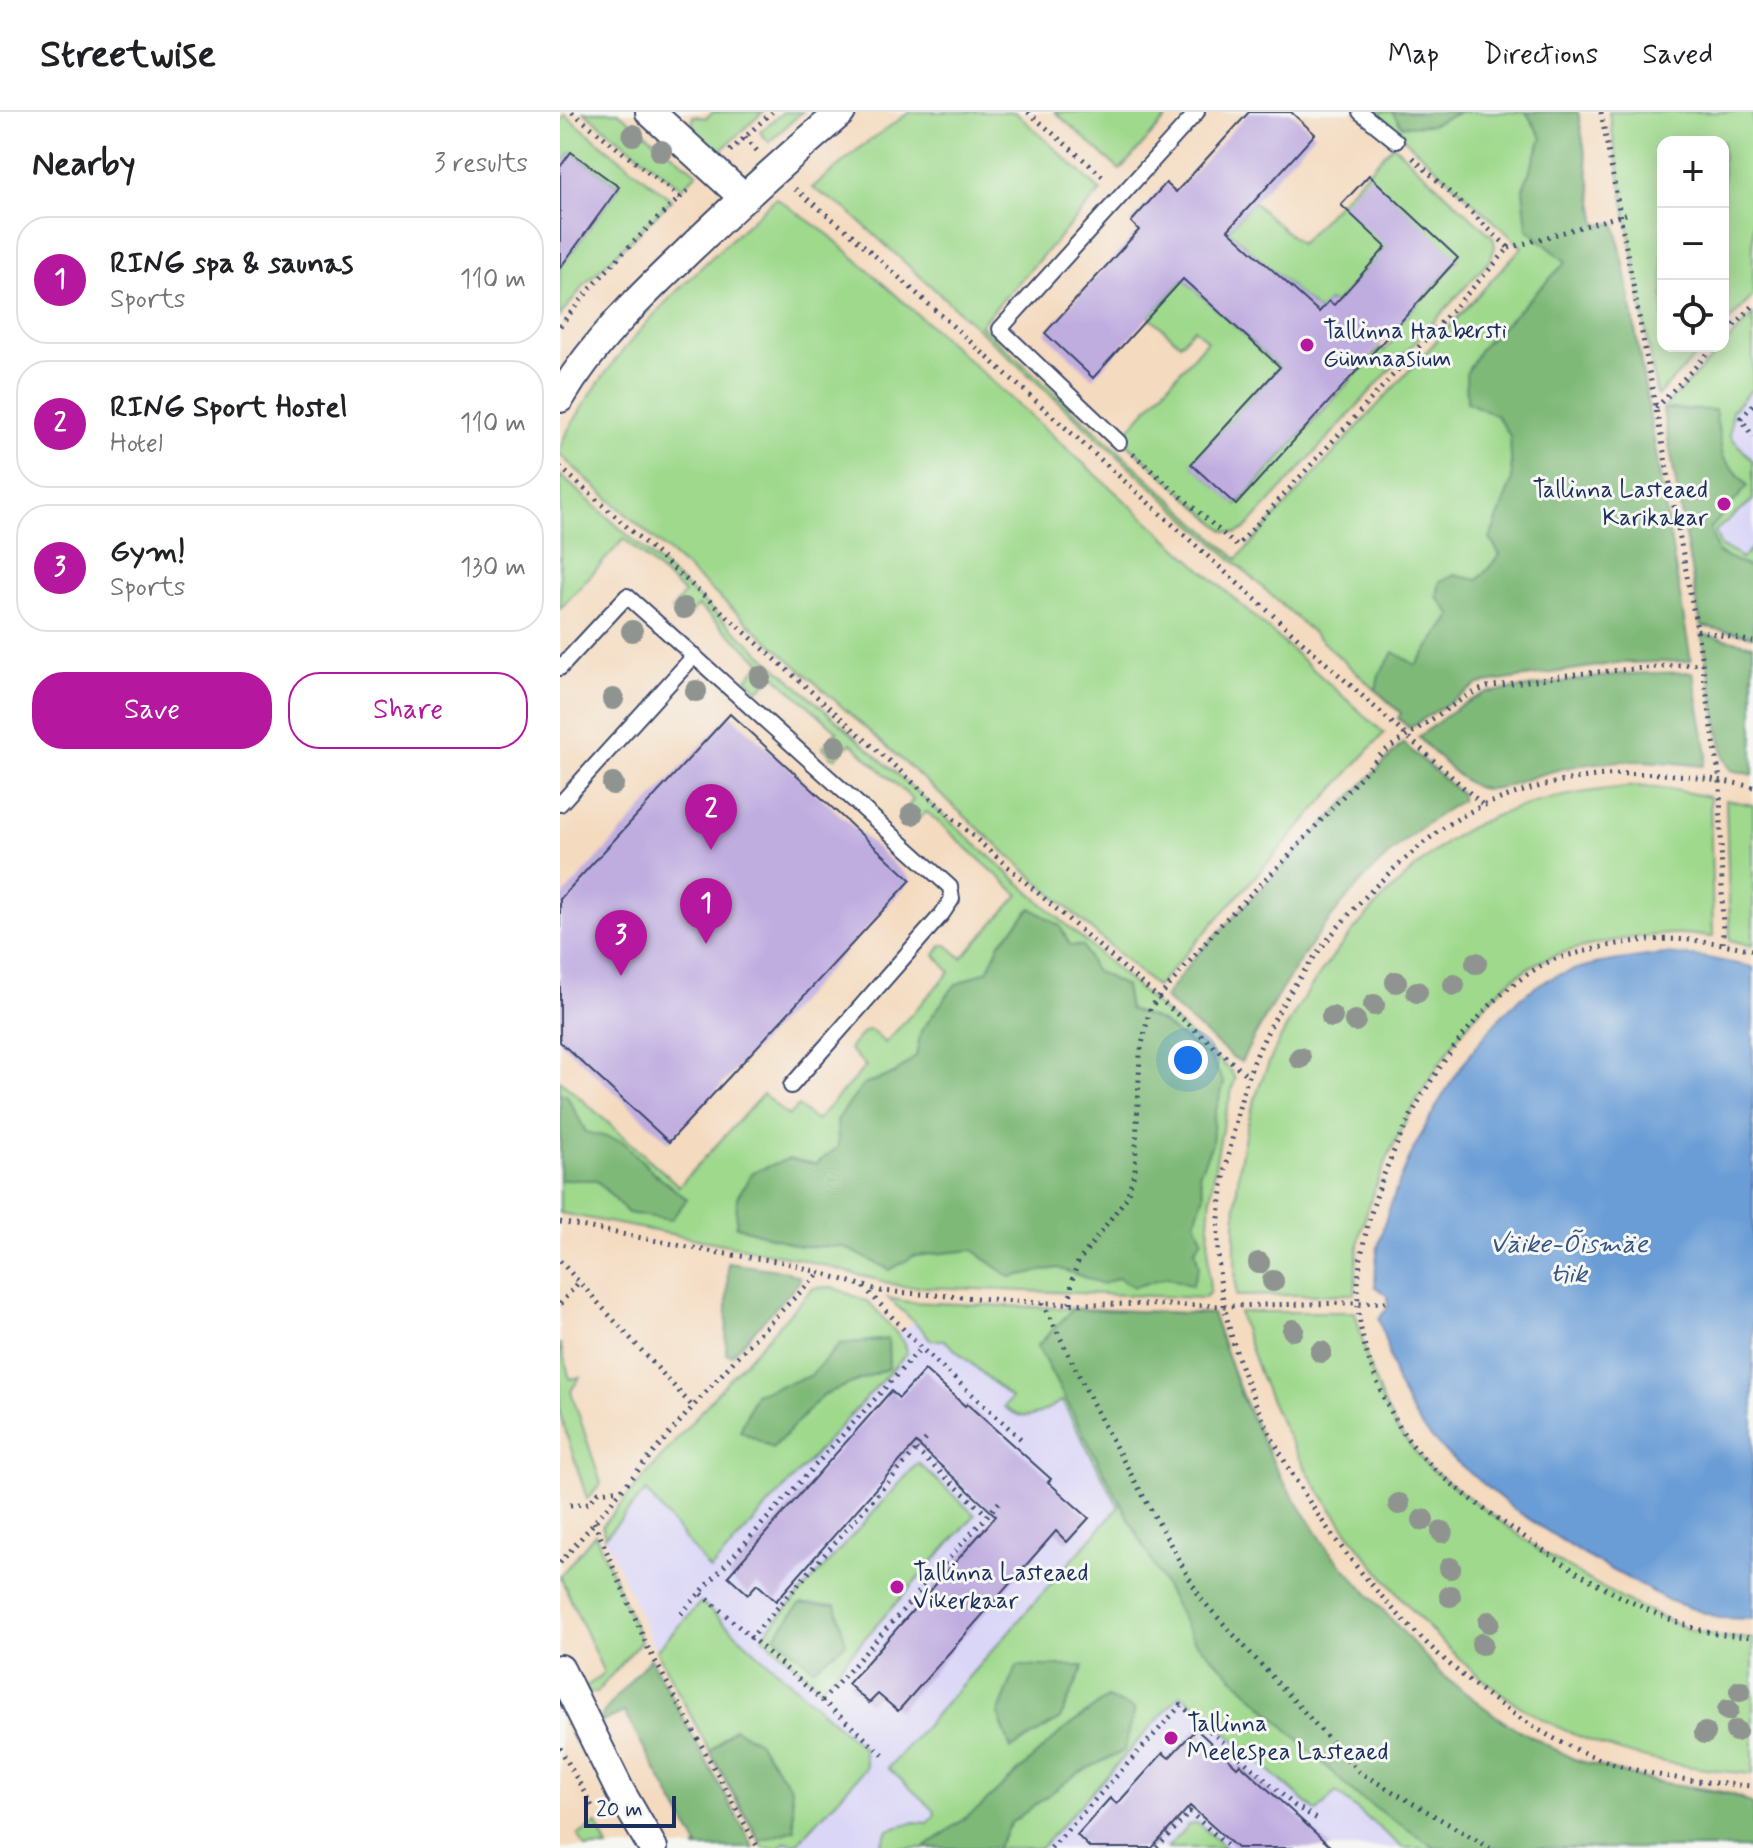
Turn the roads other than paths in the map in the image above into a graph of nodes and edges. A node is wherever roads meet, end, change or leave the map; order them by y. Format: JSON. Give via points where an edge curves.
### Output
{"nodes":[{"id":1,"x":650,"y":112,"type":"edge"},
{"id":2,"x":841,"y":112,"type":"edge"},
{"id":3,"x":1197,"y":112,"type":"edge"},
{"id":4,"x":1360,"y":112,"type":"edge"},
{"id":5,"x":1396,"y":141,"type":"road end"},
{"id":6,"x":743,"y":197,"type":"junction"},
{"id":7,"x":560,"y":398,"type":"edge"},
{"id":8,"x":1119,"y":442,"type":"road end"},
{"id":9,"x":694,"y":656,"type":"junction"},
{"id":10,"x":560,"y":668,"type":"edge"},
{"id":11,"x":560,"y":804,"type":"edge"},
{"id":12,"x":791,"y":1086,"type":"dead end"},
{"id":13,"x":560,"y":1669,"type":"edge"},
{"id":14,"x":653,"y":1848,"type":"edge"}],
"edges":[{"from":1,"to":6,"type":"street"},
{"from":2,"to":6,"type":"street"},
{"from":3,"to":8,"type":"lane","via":[[1000,329]]},
{"from":4,"to":5,"type":"lane"},
{"from":6,"to":7,"type":"street","via":[[633,304]]},
{"from":9,"to":10,"type":"lane","via":[[627,596]]},
{"from":9,"to":11,"type":"lane"},
{"from":9,"to":12,"type":"lane","via":[[950,887],[952,899],[942,914]]},
{"from":13,"to":14,"type":"street"}]}
